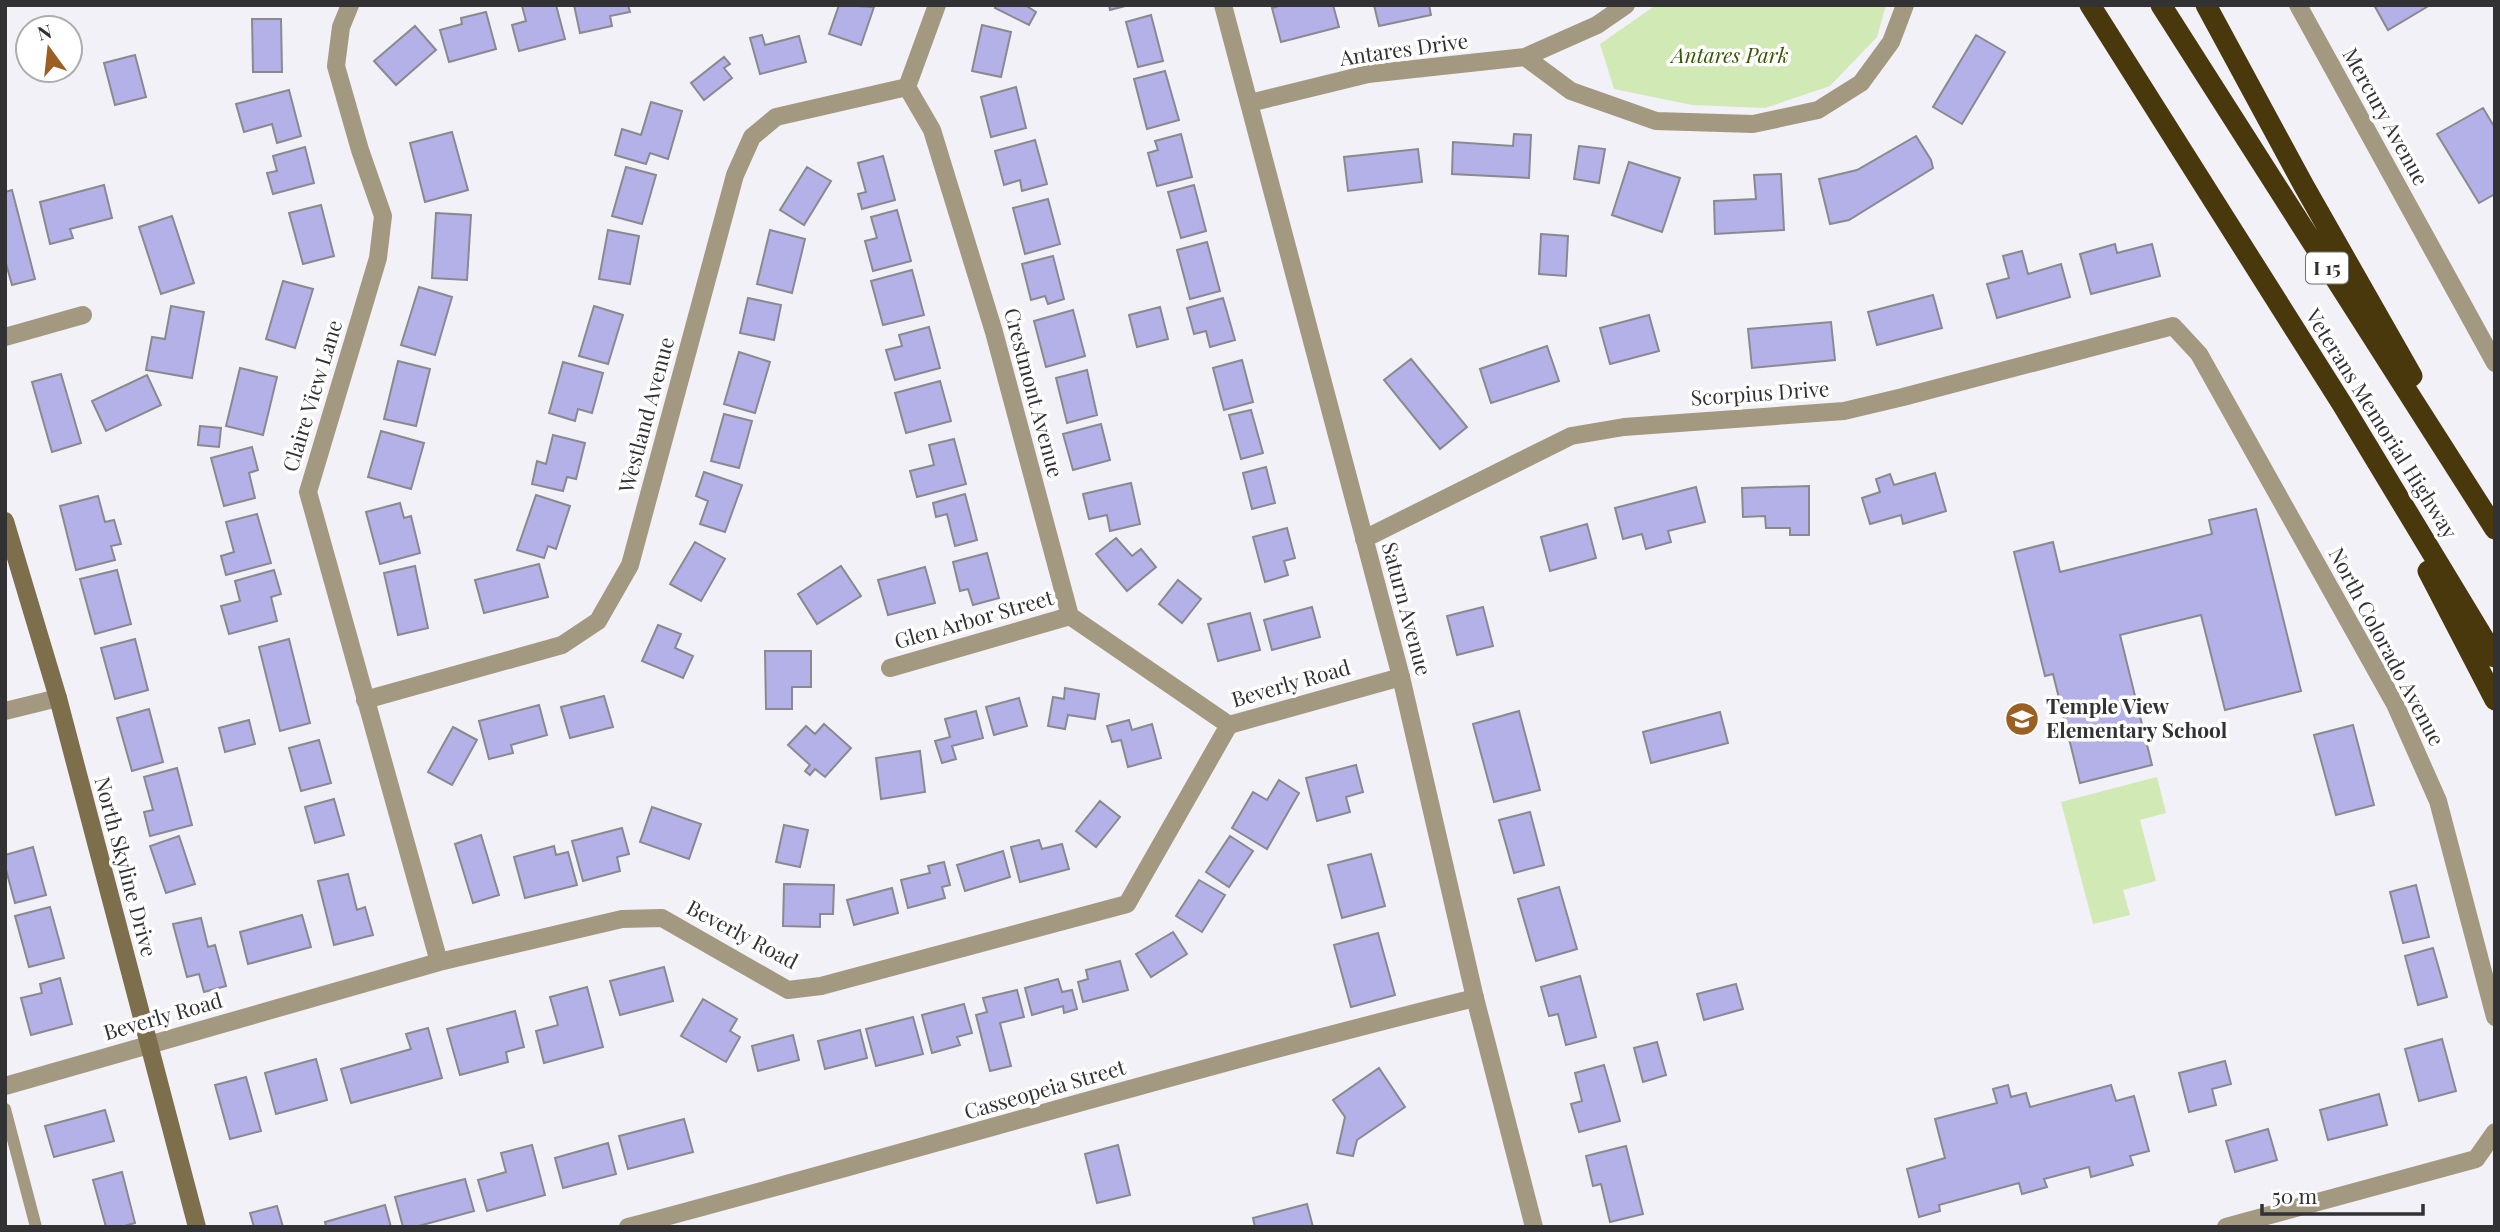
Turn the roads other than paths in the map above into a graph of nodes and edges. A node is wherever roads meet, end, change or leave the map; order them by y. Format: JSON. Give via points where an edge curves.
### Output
{"nodes":[{"id":1,"x":350,"y":5,"type":"edge"},
{"id":2,"x":937,"y":5,"type":"edge"},
{"id":3,"x":1223,"y":5,"type":"edge"},
{"id":4,"x":1626,"y":5,"type":"edge"},
{"id":5,"x":1905,"y":5,"type":"edge"},
{"id":6,"x":2090,"y":5,"type":"edge"},
{"id":7,"x":2161,"y":5,"type":"edge"},
{"id":8,"x":2206,"y":5,"type":"edge"},
{"id":9,"x":2298,"y":5,"type":"edge"},
{"id":10,"x":1525,"y":57,"type":"junction"},
{"id":11,"x":907,"y":87,"type":"junction"},
{"id":12,"x":1250,"y":103,"type":"junction"},
{"id":13,"x":83,"y":315,"type":"dead end"},
{"id":14,"x":2173,"y":326,"type":"joint"},
{"id":15,"x":5,"y":337,"type":"edge"},
{"id":16,"x":2495,"y":363,"type":"edge"},
{"id":17,"x":2342,"y":404,"type":"junction"},
{"id":18,"x":5,"y":520,"type":"edge"},
{"id":19,"x":2495,"y":521,"type":"edge"},
{"id":20,"x":2495,"y":529,"type":"edge"},
{"id":21,"x":1364,"y":539,"type":"junction"},
{"id":22,"x":10,"y":562,"type":"edge"},
{"id":23,"x":1070,"y":616,"type":"junction"},
{"id":24,"x":2495,"y":657,"type":"edge"},
{"id":25,"x":890,"y":668,"type":"dead end"},
{"id":26,"x":1401,"y":677,"type":"junction"},
{"id":27,"x":58,"y":698,"type":"junction"},
{"id":28,"x":365,"y":700,"type":"junction"},
{"id":29,"x":2495,"y":700,"type":"edge"},
{"id":30,"x":5,"y":711,"type":"edge"},
{"id":31,"x":1229,"y":725,"type":"junction"},
{"id":32,"x":439,"y":962,"type":"junction"},
{"id":33,"x":1475,"y":998,"type":"junction"},
{"id":34,"x":2495,"y":1017,"type":"edge"},
{"id":35,"x":148,"y":1044,"type":"junction"},
{"id":36,"x":5,"y":1086,"type":"edge"},
{"id":37,"x":5,"y":1109,"type":"edge"},
{"id":38,"x":2495,"y":1132,"type":"edge"},
{"id":39,"x":36,"y":1227,"type":"edge"},
{"id":40,"x":197,"y":1227,"type":"edge"},
{"id":41,"x":628,"y":1227,"type":"edge"},
{"id":42,"x":1534,"y":1227,"type":"edge"},
{"id":43,"x":2226,"y":1227,"type":"edge"}],
"edges":[{"from":1,"to":28,"type":"street","name":"Claire View Lane","via":[[341,27],[336,66],[383,216],[377,258],[308,492]]},
{"from":2,"to":11,"type":"street"},
{"from":3,"to":12,"type":"street","name":"Saturn Avenue"},
{"from":4,"to":10,"type":"street","name":"Antares Drive","via":[[1597,25]]},
{"from":5,"to":10,"type":"street","via":[[1891,42],[1861,83],[1818,110],[1753,124],[1656,121],[1571,90]]},
{"from":6,"to":17,"type":"highway","name":"Veterans Memorial Highway"},
{"from":7,"to":20,"type":"highway","name":"Veterans Memorial Highway","number":"I 15"},
{"from":8,"to":19,"type":"highway"},
{"from":9,"to":16,"type":"street","name":"Mercury Avenue"},
{"from":10,"to":12,"type":"street","name":"Antares Drive","via":[[1368,74]]},
{"from":11,"to":23,"type":"street","name":"Crestmont Avenue","via":[[932,130],[993,332]]},
{"from":11,"to":28,"type":"street","name":"Westland Avenue","via":[[776,117],[751,137],[735,175],[630,565],[598,621],[562,645]]},
{"from":12,"to":21,"type":"street","name":"Saturn Avenue"},
{"from":13,"to":15,"type":"street"},
{"from":14,"to":21,"type":"street","name":"Scorpius Drive","via":[[1844,411],[1624,426],[1571,436]]},
{"from":14,"to":34,"type":"street","name":"North Colorado Avenue","via":[[2199,354],[2395,704],[2438,801]]},
{"from":17,"to":24,"type":"highway","name":"Veterans Memorial Highway"},
{"from":17,"to":29,"type":"highway"},
{"from":18,"to":22,"type":"main road","name":"North Skyline Drive"},
{"from":21,"to":26,"type":"street","name":"Saturn Avenue"},
{"from":22,"to":27,"type":"main road","name":"North Skyline Drive"},
{"from":23,"to":25,"type":"street","name":"Glen Arbor Street"},
{"from":23,"to":31,"type":"street"},
{"from":26,"to":31,"type":"street","name":"Beverly Road"},
{"from":26,"to":33,"type":"street","name":"Saturn Avenue"},
{"from":27,"to":30,"type":"street"},
{"from":27,"to":35,"type":"main road","name":"North Skyline Drive"},
{"from":28,"to":32,"type":"street","name":"Claire View Lane"},
{"from":31,"to":32,"type":"street","name":"Beverly Road","via":[[1127,904],[821,986],[788,990],[662,918],[622,919]]},
{"from":32,"to":35,"type":"street","name":"Beverly Road"},
{"from":33,"to":41,"type":"street","name":"Casseopeia Street","via":[[1298,1042]]},
{"from":33,"to":42,"type":"street","name":"Saturn Avenue"},
{"from":35,"to":36,"type":"street","name":"Beverly Road"},
{"from":35,"to":40,"type":"main road","name":"North Skyline Drive"},
{"from":37,"to":39,"type":"lane"},
{"from":38,"to":43,"type":"street","via":[[2476,1159]]}]}
